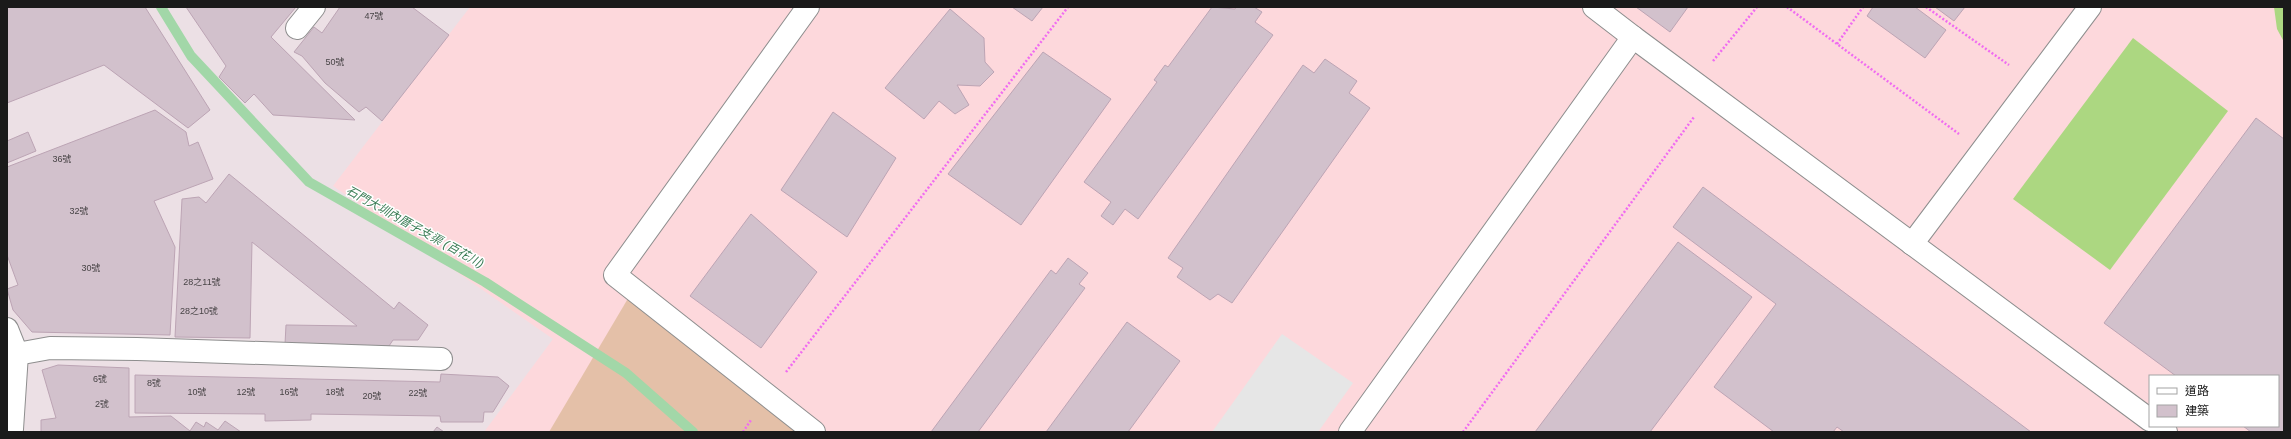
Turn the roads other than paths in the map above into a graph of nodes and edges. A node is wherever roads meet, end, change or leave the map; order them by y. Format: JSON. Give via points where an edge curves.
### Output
{"nodes":[{"id":1,"x":314,"y":7,"type":"edge"},
{"id":2,"x":808,"y":7,"type":"edge"},
{"id":3,"x":1594,"y":7,"type":"edge"},
{"id":4,"x":2090,"y":7,"type":"edge"},
{"id":5,"x":297,"y":28,"type":"dead end"},
{"id":6,"x":1633,"y":37,"type":"junction"},
{"id":7,"x":1912,"y":244,"type":"junction"},
{"id":8,"x":7,"y":329,"type":"edge"},
{"id":9,"x":17,"y":354,"type":"junction"},
{"id":10,"x":441,"y":359,"type":"dead end"},
{"id":11,"x":2149,"y":419,"type":"edge"},
{"id":12,"x":12,"y":429,"type":"edge"},
{"id":13,"x":814,"y":432,"type":"edge"},
{"id":14,"x":1350,"y":432,"type":"edge"}],
"edges":[{"from":1,"to":5,"type":"street"},
{"from":2,"to":13,"type":"street","via":[[615,275]]},
{"from":3,"to":6,"type":"street"},
{"from":4,"to":7,"type":"street"},
{"from":6,"to":7,"type":"street"},
{"from":6,"to":14,"type":"street"},
{"from":7,"to":11,"type":"street"},
{"from":8,"to":9,"type":"street"},
{"from":9,"to":10,"type":"street","via":[[50,348],[97,348]]},
{"from":9,"to":12,"type":"street"}]}
